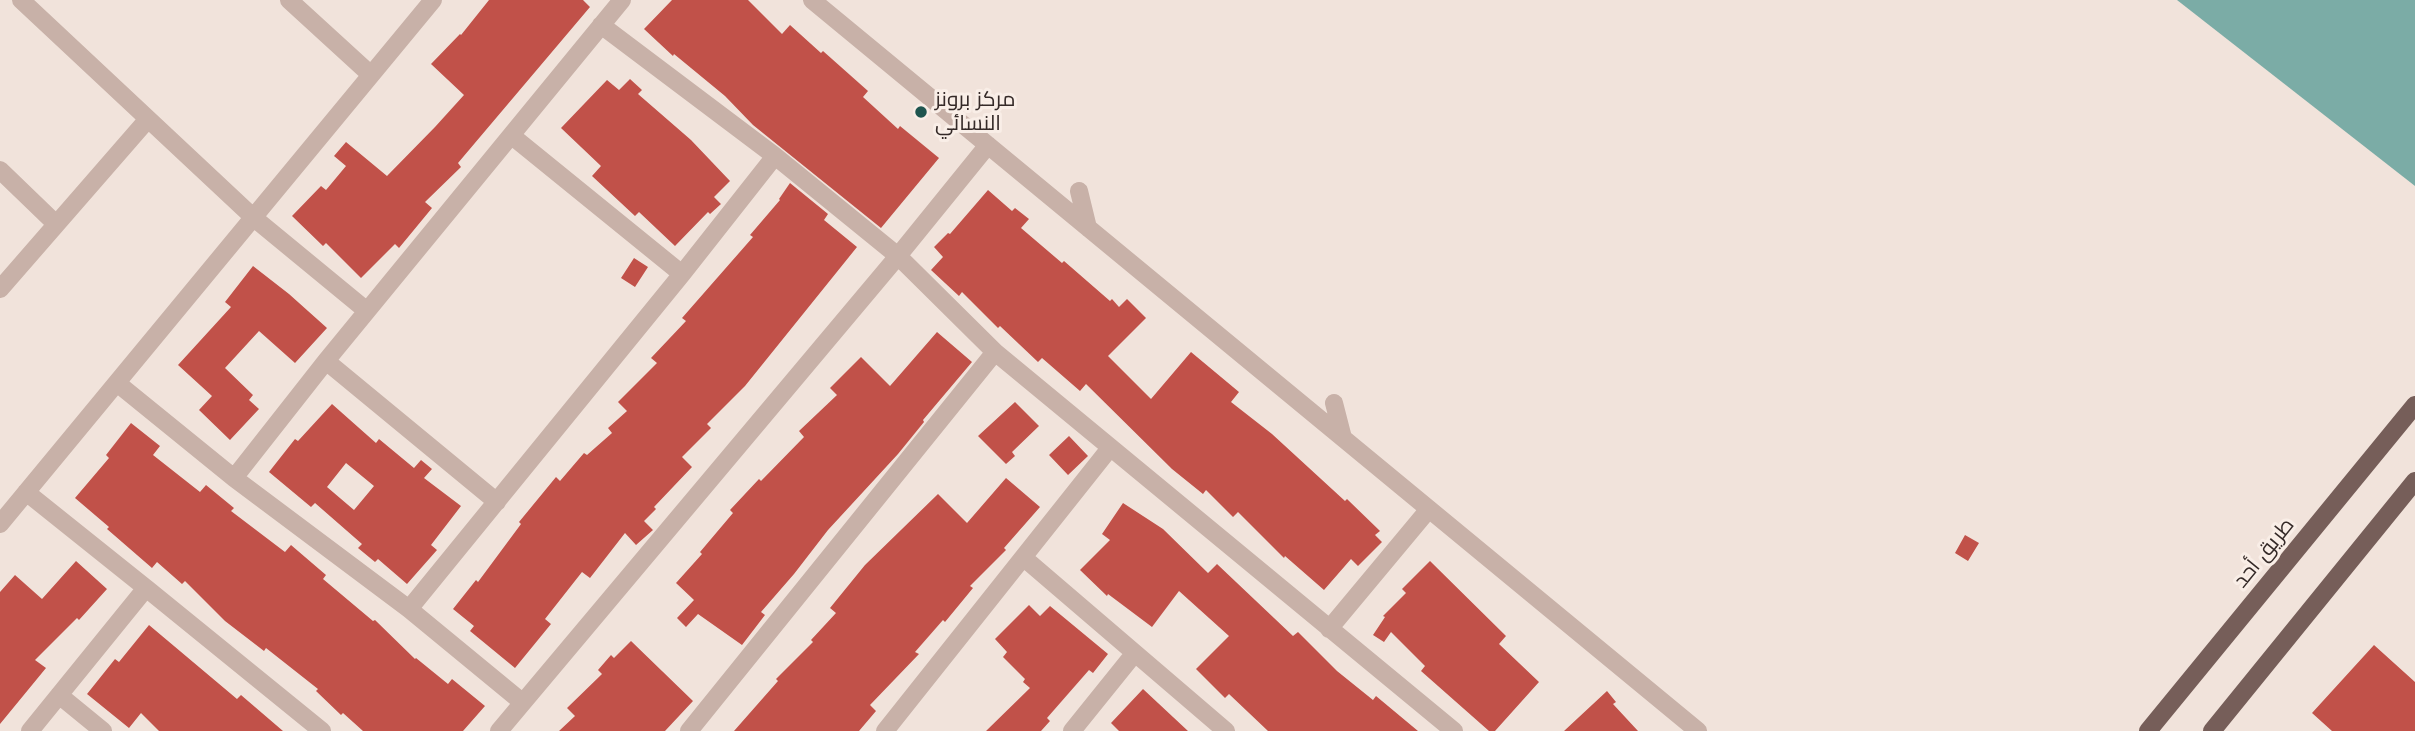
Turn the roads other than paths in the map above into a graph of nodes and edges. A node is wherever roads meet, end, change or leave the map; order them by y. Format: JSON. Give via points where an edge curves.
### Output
{"nodes":[{"id":1,"x":21,"y":0,"type":"edge"},
{"id":2,"x":289,"y":0,"type":"edge"},
{"id":3,"x":433,"y":0,"type":"edge"},
{"id":4,"x":622,"y":0,"type":"edge"},
{"id":5,"x":812,"y":0,"type":"edge"},
{"id":6,"x":601,"y":25,"type":"junction"},
{"id":7,"x":371,"y":75,"type":"junction"},
{"id":8,"x":148,"y":119,"type":"junction"},
{"id":9,"x":512,"y":136,"type":"junction"},
{"id":10,"x":988,"y":145,"type":"junction"},
{"id":11,"x":775,"y":156,"type":"junction"},
{"id":12,"x":0,"y":170,"type":"edge"},
{"id":13,"x":1079,"y":191,"type":"dead end"},
{"id":14,"x":254,"y":218,"type":"junction"},
{"id":15,"x":56,"y":224,"type":"junction"},
{"id":16,"x":1088,"y":228,"type":"junction"},
{"id":17,"x":898,"y":257,"type":"junction"},
{"id":18,"x":682,"y":274,"type":"junction"},
{"id":19,"x":0,"y":289,"type":"edge"},
{"id":20,"x":367,"y":312,"type":"junction"},
{"id":21,"x":996,"y":352,"type":"junction"},
{"id":22,"x":326,"y":361,"type":"junction"},
{"id":23,"x":117,"y":383,"type":"junction"},
{"id":24,"x":1334,"y":402,"type":"dead end"},
{"id":25,"x":2415,"y":405,"type":"edge"},
{"id":26,"x":1343,"y":438,"type":"junction"},
{"id":27,"x":1110,"y":448,"type":"junction"},
{"id":28,"x":233,"y":478,"type":"junction"},
{"id":29,"x":2414,"y":482,"type":"edge"},
{"id":30,"x":26,"y":492,"type":"junction"},
{"id":31,"x":497,"y":502,"type":"junction"},
{"id":32,"x":1429,"y":509,"type":"junction"},
{"id":33,"x":0,"y":524,"type":"edge"},
{"id":34,"x":1024,"y":558,"type":"junction"},
{"id":35,"x":146,"y":588,"type":"junction"},
{"id":36,"x":409,"y":609,"type":"junction"},
{"id":37,"x":1329,"y":629,"type":"junction"},
{"id":38,"x":1134,"y":654,"type":"junction"},
{"id":39,"x":59,"y":695,"type":"junction"},
{"id":40,"x":523,"y":702,"type":"junction"},
{"id":41,"x":311,"y":728,"type":"edge"},
{"id":42,"x":30,"y":731,"type":"edge"},
{"id":43,"x":103,"y":731,"type":"edge"},
{"id":44,"x":499,"y":731,"type":"edge"},
{"id":45,"x":689,"y":731,"type":"edge"},
{"id":46,"x":885,"y":731,"type":"edge"},
{"id":47,"x":1072,"y":731,"type":"edge"},
{"id":48,"x":1226,"y":731,"type":"edge"},
{"id":49,"x":1454,"y":731,"type":"edge"},
{"id":50,"x":1698,"y":731,"type":"edge"},
{"id":51,"x":2147,"y":731,"type":"edge"},
{"id":52,"x":2211,"y":731,"type":"edge"}],
"edges":[{"from":1,"to":8,"type":"street"},
{"from":2,"to":7,"type":"street"},
{"from":3,"to":7,"type":"street"},
{"from":4,"to":6,"type":"street"},
{"from":5,"to":10,"type":"street"},
{"from":6,"to":9,"type":"street"},
{"from":6,"to":11,"type":"street"},
{"from":7,"to":14,"type":"street"},
{"from":8,"to":14,"type":"street"},
{"from":8,"to":15,"type":"street"},
{"from":9,"to":18,"type":"street"},
{"from":9,"to":20,"type":"street"},
{"from":10,"to":16,"type":"street"},
{"from":10,"to":17,"type":"street"},
{"from":11,"to":17,"type":"street"},
{"from":11,"to":18,"type":"street"},
{"from":12,"to":15,"type":"street"},
{"from":13,"to":16,"type":"street"},
{"from":14,"to":20,"type":"street"},
{"from":14,"to":23,"type":"street"},
{"from":15,"to":19,"type":"street"},
{"from":16,"to":26,"type":"street"},
{"from":17,"to":21,"type":"street"},
{"from":17,"to":40,"type":"street"},
{"from":18,"to":31,"type":"street"},
{"from":20,"to":22,"type":"street"},
{"from":21,"to":27,"type":"street"},
{"from":21,"to":45,"type":"street"},
{"from":22,"to":28,"type":"street"},
{"from":22,"to":31,"type":"street"},
{"from":23,"to":28,"type":"street"},
{"from":23,"to":30,"type":"street"},
{"from":24,"to":26,"type":"street"},
{"from":25,"to":51,"type":"main road","name":"طريق أحد"},
{"from":26,"to":32,"type":"street"},
{"from":27,"to":34,"type":"street"},
{"from":27,"to":37,"type":"street"},
{"from":28,"to":36,"type":"street"},
{"from":29,"to":52,"type":"main road"},
{"from":30,"to":33,"type":"street"},
{"from":30,"to":35,"type":"street"},
{"from":31,"to":36,"type":"street"},
{"from":32,"to":37,"type":"street"},
{"from":32,"to":50,"type":"street"},
{"from":34,"to":38,"type":"street"},
{"from":34,"to":46,"type":"street"},
{"from":35,"to":39,"type":"street"},
{"from":35,"to":41,"type":"street"},
{"from":36,"to":40,"type":"street"},
{"from":37,"to":49,"type":"street"},
{"from":38,"to":47,"type":"street"},
{"from":38,"to":48,"type":"street"},
{"from":39,"to":42,"type":"street"},
{"from":39,"to":43,"type":"street"},
{"from":40,"to":44,"type":"street"}]}
